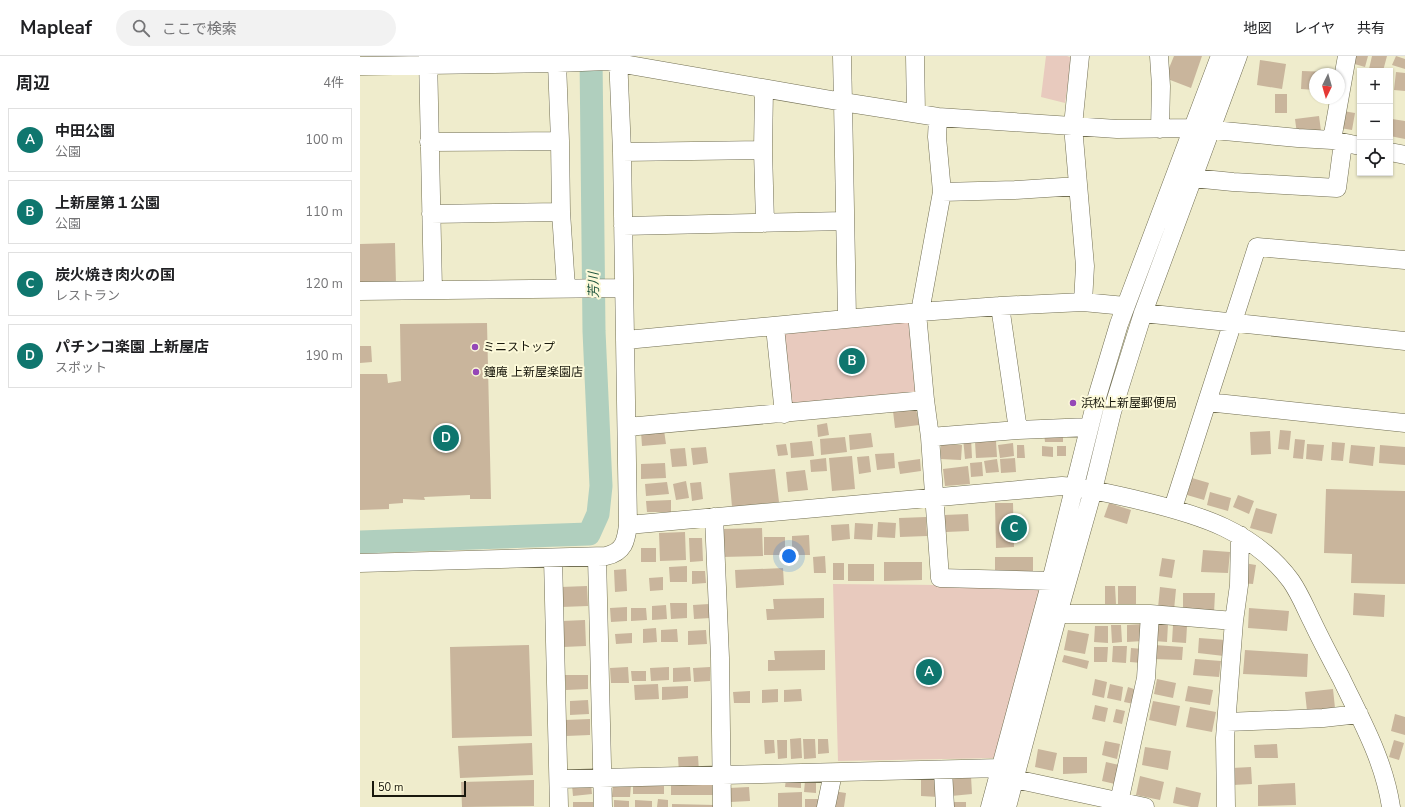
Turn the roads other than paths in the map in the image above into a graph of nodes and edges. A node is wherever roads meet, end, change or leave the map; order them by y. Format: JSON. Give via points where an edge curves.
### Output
{"nodes":[{"id":1,"x":842,"y":56,"type":"edge"},
{"id":2,"x":915,"y":56,"type":"edge"},
{"id":3,"x":1080,"y":56,"type":"edge"},
{"id":4,"x":1159,"y":56,"type":"edge"},
{"id":5,"x":1220,"y":56,"type":"edge"},
{"id":6,"x":1238,"y":56,"type":"edge"},
{"id":7,"x":1347,"y":56,"type":"edge"},
{"id":8,"x":614,"y":60,"type":"edge"},
{"id":9,"x":429,"y":61,"type":"edge"},
{"id":10,"x":562,"y":61,"type":"edge"},
{"id":11,"x":360,"y":66,"type":"edge"},
{"id":12,"x":764,"y":88,"type":"junction"},
{"id":13,"x":844,"y":102,"type":"junction"},
{"id":14,"x":916,"y":113,"type":"junction"},
{"id":15,"x":938,"y":117,"type":"junction"},
{"id":16,"x":1073,"y":126,"type":"junction"},
{"id":17,"x":1192,"y":128,"type":"junction"},
{"id":18,"x":1160,"y":129,"type":"junction"},
{"id":19,"x":1210,"y":130,"type":"junction"},
{"id":20,"x":1337,"y":141,"type":"junction"},
{"id":21,"x":429,"y":142,"type":"junction"},
{"id":22,"x":560,"y":142,"type":"junction"},
{"id":23,"x":1357,"y":145,"type":"edge"},
{"id":24,"x":763,"y":150,"type":"junction"},
{"id":25,"x":622,"y":152,"type":"junction"},
{"id":26,"x":1393,"y":153,"type":"edge"},
{"id":27,"x":1405,"y":155,"type":"edge"},
{"id":28,"x":1194,"y":178,"type":"junction"},
{"id":29,"x":1078,"y":186,"type":"junction"},
{"id":30,"x":942,"y":192,"type":"junction"},
{"id":31,"x":561,"y":212,"type":"junction"},
{"id":32,"x":431,"y":214,"type":"junction"},
{"id":33,"x":845,"y":221,"type":"junction"},
{"id":34,"x":765,"y":223,"type":"junction"},
{"id":35,"x":623,"y":226,"type":"junction"},
{"id":36,"x":1405,"y":260,"type":"edge"},
{"id":37,"x":571,"y":288,"type":"junction"},
{"id":38,"x":620,"y":288,"type":"junction"},
{"id":39,"x":433,"y":290,"type":"junction"},
{"id":40,"x":360,"y":291,"type":"edge"},
{"id":41,"x":1083,"y":302,"type":"junction"},
{"id":42,"x":1000,"y":306,"type":"junction"},
{"id":43,"x":1125,"y":306,"type":"junction"},
{"id":44,"x":918,"y":312,"type":"junction"},
{"id":45,"x":1143,"y":313,"type":"junction"},
{"id":46,"x":847,"y":318,"type":"junction"},
{"id":47,"x":1233,"y":323,"type":"junction"},
{"id":48,"x":775,"y":327,"type":"junction"},
{"id":49,"x":626,"y":340,"type":"junction"},
{"id":50,"x":1405,"y":341,"type":"edge"},
{"id":51,"x":925,"y":400,"type":"junction"},
{"id":52,"x":1207,"y":402,"type":"junction"},
{"id":53,"x":784,"y":414,"type":"junction"},
{"id":54,"x":1405,"y":423,"type":"edge"},
{"id":55,"x":627,"y":427,"type":"junction"},
{"id":56,"x":1089,"y":427,"type":"junction"},
{"id":57,"x":1018,"y":430,"type":"junction"},
{"id":58,"x":930,"y":437,"type":"junction"},
{"id":59,"x":1075,"y":487,"type":"junction"},
{"id":60,"x":1093,"y":490,"type":"junction"},
{"id":61,"x":935,"y":497,"type":"junction"},
{"id":62,"x":1173,"y":508,"type":"junction"},
{"id":63,"x":714,"y":518,"type":"junction"},
{"id":64,"x":628,"y":525,"type":"junction"},
{"id":65,"x":1240,"y":535,"type":"junction"},
{"id":66,"x":597,"y":557,"type":"junction"},
{"id":67,"x":553,"y":558,"type":"junction"},
{"id":68,"x":360,"y":563,"type":"edge"},
{"id":69,"x":1051,"y":581,"type":"junction"},
{"id":70,"x":1058,"y":614,"type":"junction"},
{"id":71,"x":1150,"y":614,"type":"junction"},
{"id":72,"x":1234,"y":621,"type":"junction"},
{"id":73,"x":1359,"y":714,"type":"junction"},
{"id":74,"x":1227,"y":722,"type":"junction"},
{"id":75,"x":943,"y":770,"type":"junction"},
{"id":76,"x":833,"y":773,"type":"junction"},
{"id":77,"x":1008,"y":774,"type":"junction"},
{"id":78,"x":722,"y":775,"type":"junction"},
{"id":79,"x":559,"y":779,"type":"junction"},
{"id":80,"x":603,"y":779,"type":"junction"},
{"id":81,"x":1119,"y":804,"type":"edge"},
{"id":82,"x":559,"y":807,"type":"edge"},
{"id":83,"x":604,"y":807,"type":"edge"},
{"id":84,"x":722,"y":807,"type":"edge"},
{"id":85,"x":826,"y":807,"type":"edge"},
{"id":86,"x":944,"y":807,"type":"edge"},
{"id":87,"x":990,"y":807,"type":"edge"},
{"id":88,"x":1007,"y":807,"type":"edge"},
{"id":89,"x":1145,"y":807,"type":"edge"},
{"id":90,"x":1226,"y":807,"type":"edge"},
{"id":91,"x":1391,"y":807,"type":"edge"}],
"edges":[{"from":1,"to":13,"type":"street"},
{"from":2,"to":14,"type":"street"},
{"from":3,"to":16,"type":"street"},
{"from":4,"to":18,"type":"street"},
{"from":5,"to":17,"type":"street"},
{"from":6,"to":19,"type":"street"},
{"from":7,"to":20,"type":"street"},
{"from":8,"to":10,"type":"street"},
{"from":8,"to":12,"type":"street"},
{"from":8,"to":25,"type":"street","via":[[621,102]]},
{"from":9,"to":10,"type":"street"},
{"from":9,"to":11,"type":"street"},
{"from":9,"to":21,"type":"street"},
{"from":10,"to":22,"type":"street"},
{"from":12,"to":13,"type":"street"},
{"from":12,"to":24,"type":"street"},
{"from":13,"to":14,"type":"street"},
{"from":13,"to":33,"type":"street"},
{"from":14,"to":15,"type":"street"},
{"from":15,"to":16,"type":"street"},
{"from":15,"to":30,"type":"street"},
{"from":16,"to":18,"type":"street"},
{"from":16,"to":29,"type":"street"},
{"from":17,"to":18,"type":"street"},
{"from":17,"to":19,"type":"street"},
{"from":17,"to":43,"type":"street"},
{"from":19,"to":20,"type":"street"},
{"from":19,"to":28,"type":"street"},
{"from":20,"to":23,"type":"street"},
{"from":20,"to":28,"type":"street","via":[[1337,188]]},
{"from":21,"to":22,"type":"street"},
{"from":21,"to":32,"type":"street"},
{"from":22,"to":31,"type":"street"},
{"from":24,"to":25,"type":"street"},
{"from":24,"to":34,"type":"street"},
{"from":25,"to":35,"type":"street"},
{"from":26,"to":27,"type":"street"},
{"from":28,"to":45,"type":"street"},
{"from":29,"to":30,"type":"street"},
{"from":29,"to":41,"type":"street","via":[[1085,266]]},
{"from":30,"to":44,"type":"street"},
{"from":31,"to":32,"type":"street"},
{"from":31,"to":37,"type":"street"},
{"from":32,"to":39,"type":"street"},
{"from":33,"to":34,"type":"street"},
{"from":33,"to":46,"type":"street"},
{"from":34,"to":35,"type":"street"},
{"from":35,"to":38,"type":"street"},
{"from":36,"to":47,"type":"street","via":[[1257,247]]},
{"from":37,"to":38,"type":"street"},
{"from":37,"to":39,"type":"street"},
{"from":38,"to":49,"type":"street"},
{"from":39,"to":40,"type":"street"},
{"from":41,"to":42,"type":"street"},
{"from":41,"to":43,"type":"street"},
{"from":42,"to":44,"type":"street"},
{"from":42,"to":57,"type":"street"},
{"from":43,"to":56,"type":"street"},
{"from":44,"to":46,"type":"street"},
{"from":44,"to":51,"type":"street"},
{"from":45,"to":47,"type":"street"},
{"from":45,"to":60,"type":"street","via":[[1112,412]]},
{"from":46,"to":48,"type":"street"},
{"from":47,"to":50,"type":"street"},
{"from":47,"to":52,"type":"street"},
{"from":48,"to":49,"type":"street"},
{"from":48,"to":53,"type":"street"},
{"from":49,"to":55,"type":"street"},
{"from":51,"to":53,"type":"street"},
{"from":51,"to":58,"type":"street"},
{"from":52,"to":54,"type":"street"},
{"from":52,"to":62,"type":"street"},
{"from":53,"to":55,"type":"street"},
{"from":55,"to":64,"type":"street"},
{"from":56,"to":57,"type":"street"},
{"from":56,"to":59,"type":"street"},
{"from":57,"to":58,"type":"street"},
{"from":58,"to":61,"type":"street"},
{"from":59,"to":60,"type":"street"},
{"from":59,"to":61,"type":"street","via":[[1048,486]]},
{"from":59,"to":69,"type":"street"},
{"from":60,"to":62,"type":"street"},
{"from":60,"to":70,"type":"street"},
{"from":61,"to":63,"type":"street"},
{"from":61,"to":69,"type":"street","via":[[940,578]]},
{"from":62,"to":65,"type":"street","via":[[1216,523]]},
{"from":63,"to":64,"type":"street"},
{"from":63,"to":78,"type":"street"},
{"from":64,"to":66,"type":"street","via":[[625,542],[619,551]]},
{"from":65,"to":72,"type":"street","via":[[1239,585]]},
{"from":65,"to":73,"type":"street","via":[[1271,559],[1299,593]]},
{"from":66,"to":67,"type":"street"},
{"from":66,"to":80,"type":"street"},
{"from":67,"to":68,"type":"street"},
{"from":67,"to":79,"type":"street"},
{"from":69,"to":77,"type":"street"},
{"from":70,"to":71,"type":"street"},
{"from":70,"to":77,"type":"street"},
{"from":71,"to":72,"type":"street"},
{"from":71,"to":81,"type":"street","via":[[1146,678]]},
{"from":72,"to":74,"type":"street"},
{"from":73,"to":74,"type":"street"},
{"from":73,"to":91,"type":"street","via":[[1383,771]]},
{"from":74,"to":90,"type":"street"},
{"from":75,"to":76,"type":"street"},
{"from":75,"to":77,"type":"street"},
{"from":75,"to":86,"type":"street"},
{"from":76,"to":78,"type":"street"},
{"from":76,"to":85,"type":"street"},
{"from":77,"to":81,"type":"street"},
{"from":77,"to":87,"type":"street"},
{"from":77,"to":88,"type":"street"},
{"from":78,"to":80,"type":"street"},
{"from":78,"to":84,"type":"street"},
{"from":79,"to":80,"type":"street"},
{"from":79,"to":82,"type":"street"},
{"from":80,"to":83,"type":"street"},
{"from":81,"to":89,"type":"street"}]}
